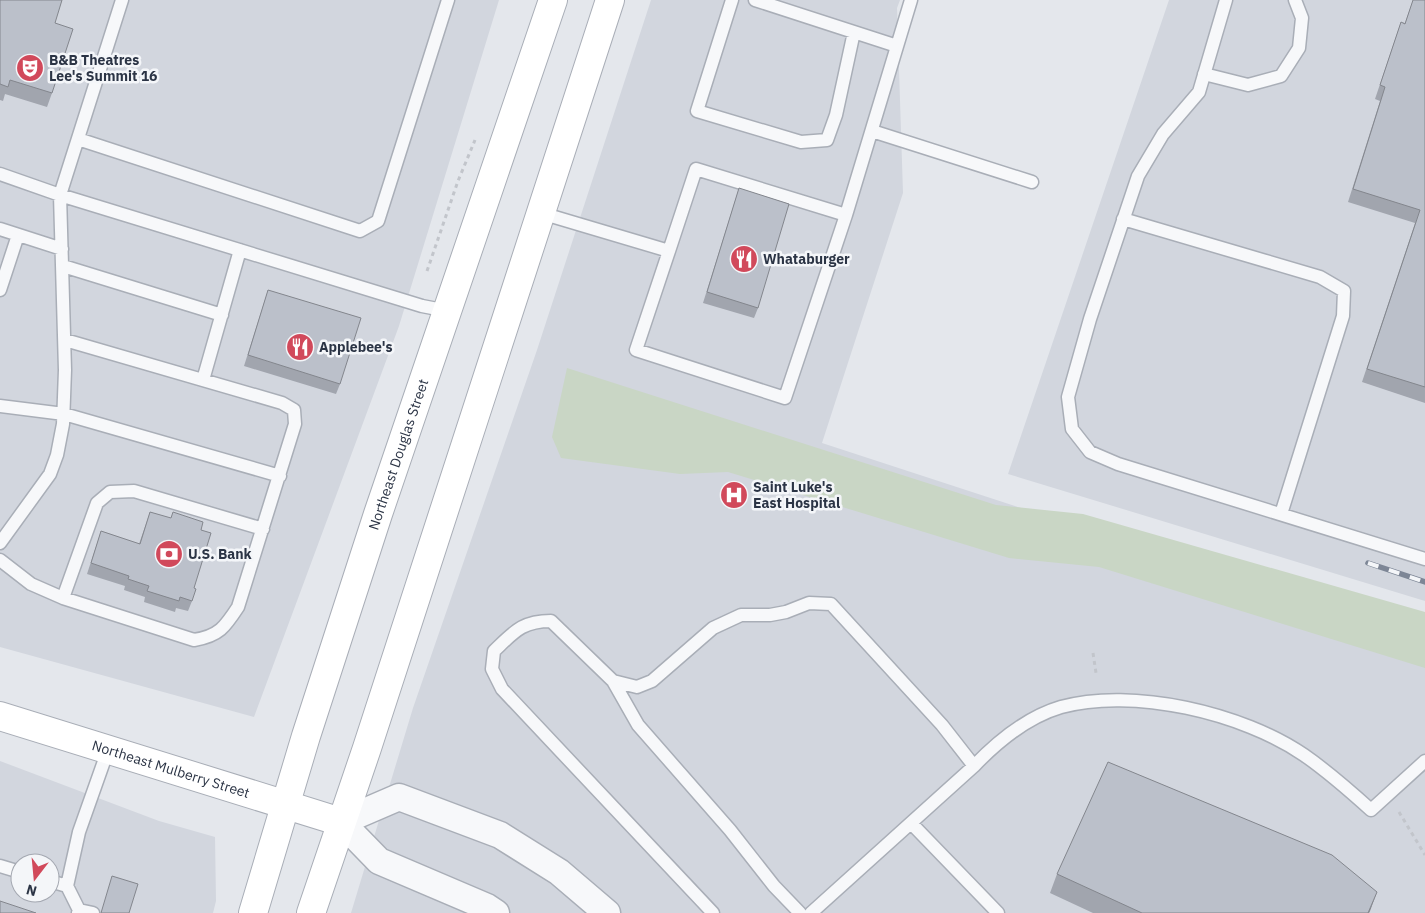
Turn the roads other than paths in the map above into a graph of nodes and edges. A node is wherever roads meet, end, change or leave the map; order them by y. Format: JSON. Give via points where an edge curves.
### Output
{"nodes":[{"id":1,"x":122,"y":0,"type":"edge"},
{"id":2,"x":448,"y":0,"type":"edge"},
{"id":3,"x":553,"y":0,"type":"edge"},
{"id":4,"x":610,"y":0,"type":"edge"},
{"id":5,"x":732,"y":0,"type":"edge"},
{"id":6,"x":755,"y":0,"type":"edge"},
{"id":7,"x":911,"y":0,"type":"edge"},
{"id":8,"x":1226,"y":0,"type":"edge"},
{"id":9,"x":1295,"y":0,"type":"edge"},
{"id":10,"x":854,"y":32,"type":"junction"},
{"id":11,"x":897,"y":46,"type":"junction"},
{"id":12,"x":1204,"y":74,"type":"junction"},
{"id":13,"x":872,"y":131,"type":"junction"},
{"id":14,"x":78,"y":139,"type":"junction"},
{"id":15,"x":0,"y":174,"type":"edge"},
{"id":16,"x":1032,"y":182,"type":"dead end"},
{"id":17,"x":60,"y":195,"type":"junction"},
{"id":18,"x":541,"y":213,"type":"junction"},
{"id":19,"x":846,"y":215,"type":"junction"},
{"id":20,"x":1123,"y":219,"type":"junction"},
{"id":21,"x":0,"y":229,"type":"edge"},
{"id":22,"x":18,"y":235,"type":"junction"},
{"id":23,"x":62,"y":249,"type":"junction"},
{"id":24,"x":240,"y":250,"type":"junction"},
{"id":25,"x":669,"y":251,"type":"junction"},
{"id":26,"x":63,"y":266,"type":"junction"},
{"id":27,"x":0,"y":290,"type":"edge"},
{"id":28,"x":448,"y":310,"type":"junction"},
{"id":29,"x":222,"y":315,"type":"junction"},
{"id":30,"x":65,"y":340,"type":"junction"},
{"id":31,"x":203,"y":380,"type":"junction"},
{"id":32,"x":0,"y":406,"type":"edge"},
{"id":33,"x":64,"y":414,"type":"junction"},
{"id":34,"x":280,"y":476,"type":"junction"},
{"id":35,"x":1281,"y":514,"type":"junction"},
{"id":36,"x":263,"y":529,"type":"junction"},
{"id":37,"x":0,"y":544,"type":"edge"},
{"id":38,"x":1425,"y":559,"type":"edge"},
{"id":39,"x":0,"y":560,"type":"edge"},
{"id":40,"x":63,"y":598,"type":"junction"},
{"id":41,"x":614,"y":681,"type":"junction"},
{"id":42,"x":0,"y":716,"type":"edge"},
{"id":43,"x":108,"y":750,"type":"junction"},
{"id":44,"x":1425,"y":761,"type":"edge"},
{"id":45,"x":974,"y":766,"type":"junction"},
{"id":46,"x":286,"y":805,"type":"junction"},
{"id":47,"x":341,"y":822,"type":"junction"},
{"id":48,"x":911,"y":823,"type":"junction"},
{"id":49,"x":60,"y":884,"type":"edge"},
{"id":50,"x":67,"y":886,"type":"junction"},
{"id":51,"x":78,"y":911,"type":"edge"},
{"id":52,"x":93,"y":913,"type":"edge"},
{"id":53,"x":253,"y":913,"type":"edge"},
{"id":54,"x":311,"y":913,"type":"edge"},
{"id":55,"x":496,"y":913,"type":"edge"},
{"id":56,"x":607,"y":913,"type":"edge"},
{"id":57,"x":713,"y":913,"type":"edge"},
{"id":58,"x":800,"y":913,"type":"edge"},
{"id":59,"x":811,"y":913,"type":"edge"},
{"id":60,"x":998,"y":913,"type":"edge"}],
"edges":[{"from":1,"to":14,"type":"lane"},
{"from":2,"to":14,"type":"lane","via":[[378,222],[360,231]]},
{"from":3,"to":28,"type":"main road","name":"Northeast Douglas Street"},
{"from":4,"to":18,"type":"main road"},
{"from":5,"to":10,"type":"lane","via":[[697,111],[801,142],[827,140],[836,115]]},
{"from":6,"to":10,"type":"lane"},
{"from":7,"to":11,"type":"lane"},
{"from":8,"to":12,"type":"lane"},
{"from":9,"to":12,"type":"lane","via":[[1302,18],[1299,48],[1281,76],[1248,85]]},
{"from":10,"to":11,"type":"lane"},
{"from":11,"to":13,"type":"lane"},
{"from":12,"to":20,"type":"lane","via":[[1199,92],[1163,134],[1138,176]]},
{"from":13,"to":16,"type":"lane"},
{"from":13,"to":19,"type":"lane"},
{"from":14,"to":17,"type":"lane"},
{"from":15,"to":17,"type":"lane"},
{"from":17,"to":23,"type":"lane"},
{"from":17,"to":24,"type":"lane"},
{"from":18,"to":25,"type":"lane"},
{"from":18,"to":47,"type":"main road"},
{"from":19,"to":25,"type":"lane","via":[[696,169]]},
{"from":19,"to":25,"type":"lane","via":[[785,398],[636,350]]},
{"from":20,"to":35,"type":"lane","via":[[1068,398],[1072,429],[1090,452],[1118,464]]},
{"from":20,"to":35,"type":"lane","via":[[1320,277],[1344,292],[1343,316]]},
{"from":21,"to":22,"type":"lane"},
{"from":22,"to":23,"type":"lane"},
{"from":22,"to":27,"type":"lane"},
{"from":23,"to":26,"type":"lane"},
{"from":24,"to":28,"type":"lane","via":[[422,306]]},
{"from":24,"to":29,"type":"lane"},
{"from":26,"to":29,"type":"lane"},
{"from":26,"to":30,"type":"lane"},
{"from":28,"to":46,"type":"main road","name":"Northeast Douglas Street","via":[[366,551]]},
{"from":29,"to":31,"type":"lane"},
{"from":30,"to":31,"type":"lane"},
{"from":30,"to":33,"type":"lane"},
{"from":31,"to":34,"type":"lane","via":[[282,403],[294,410],[295,424]]},
{"from":32,"to":33,"type":"lane"},
{"from":33,"to":34,"type":"lane"},
{"from":33,"to":37,"type":"lane","via":[[50,474]]},
{"from":34,"to":36,"type":"lane"},
{"from":35,"to":38,"type":"lane"},
{"from":36,"to":40,"type":"lane","via":[[134,491],[110,492],[97,503]]},
{"from":36,"to":40,"type":"lane","via":[[238,607],[225,627],[210,637],[194,640]]},
{"from":39,"to":40,"type":"lane","via":[[31,584]]},
{"from":41,"to":45,"type":"lane","via":[[637,688],[652,682],[713,628],[741,615],[770,615],[809,603],[831,604]]},
{"from":41,"to":57,"type":"lane","via":[[551,621],[532,621],[513,632],[494,651],[492,669],[502,689]]},
{"from":41,"to":58,"type":"lane","via":[[638,725]]},
{"from":42,"to":43,"type":"main road","name":"Northeast Mulberry Street"},
{"from":43,"to":46,"type":"main road","name":"Northeast Mulberry Street"},
{"from":43,"to":50,"type":"lane","via":[[79,832]]},
{"from":44,"to":45,"type":"lane","via":[[1371,810],[1303,755],[1277,740],[1223,717],[1179,706],[1134,701],[1078,703],[1058,708],[995,743]]},
{"from":45,"to":48,"type":"lane"},
{"from":46,"to":47,"type":"main road","name":"Northeast Mulberry Street"},
{"from":46,"to":53,"type":"main road","name":"Northeast Douglas Street"},
{"from":47,"to":54,"type":"main road"},
{"from":47,"to":55,"type":"street","via":[[379,861]]},
{"from":47,"to":56,"type":"street","via":[[399,797],[500,835],[559,872]]},
{"from":48,"to":59,"type":"lane"},
{"from":48,"to":60,"type":"lane"},
{"from":49,"to":50,"type":"lane"},
{"from":50,"to":51,"type":"lane"},
{"from":51,"to":52,"type":"lane"}]}
